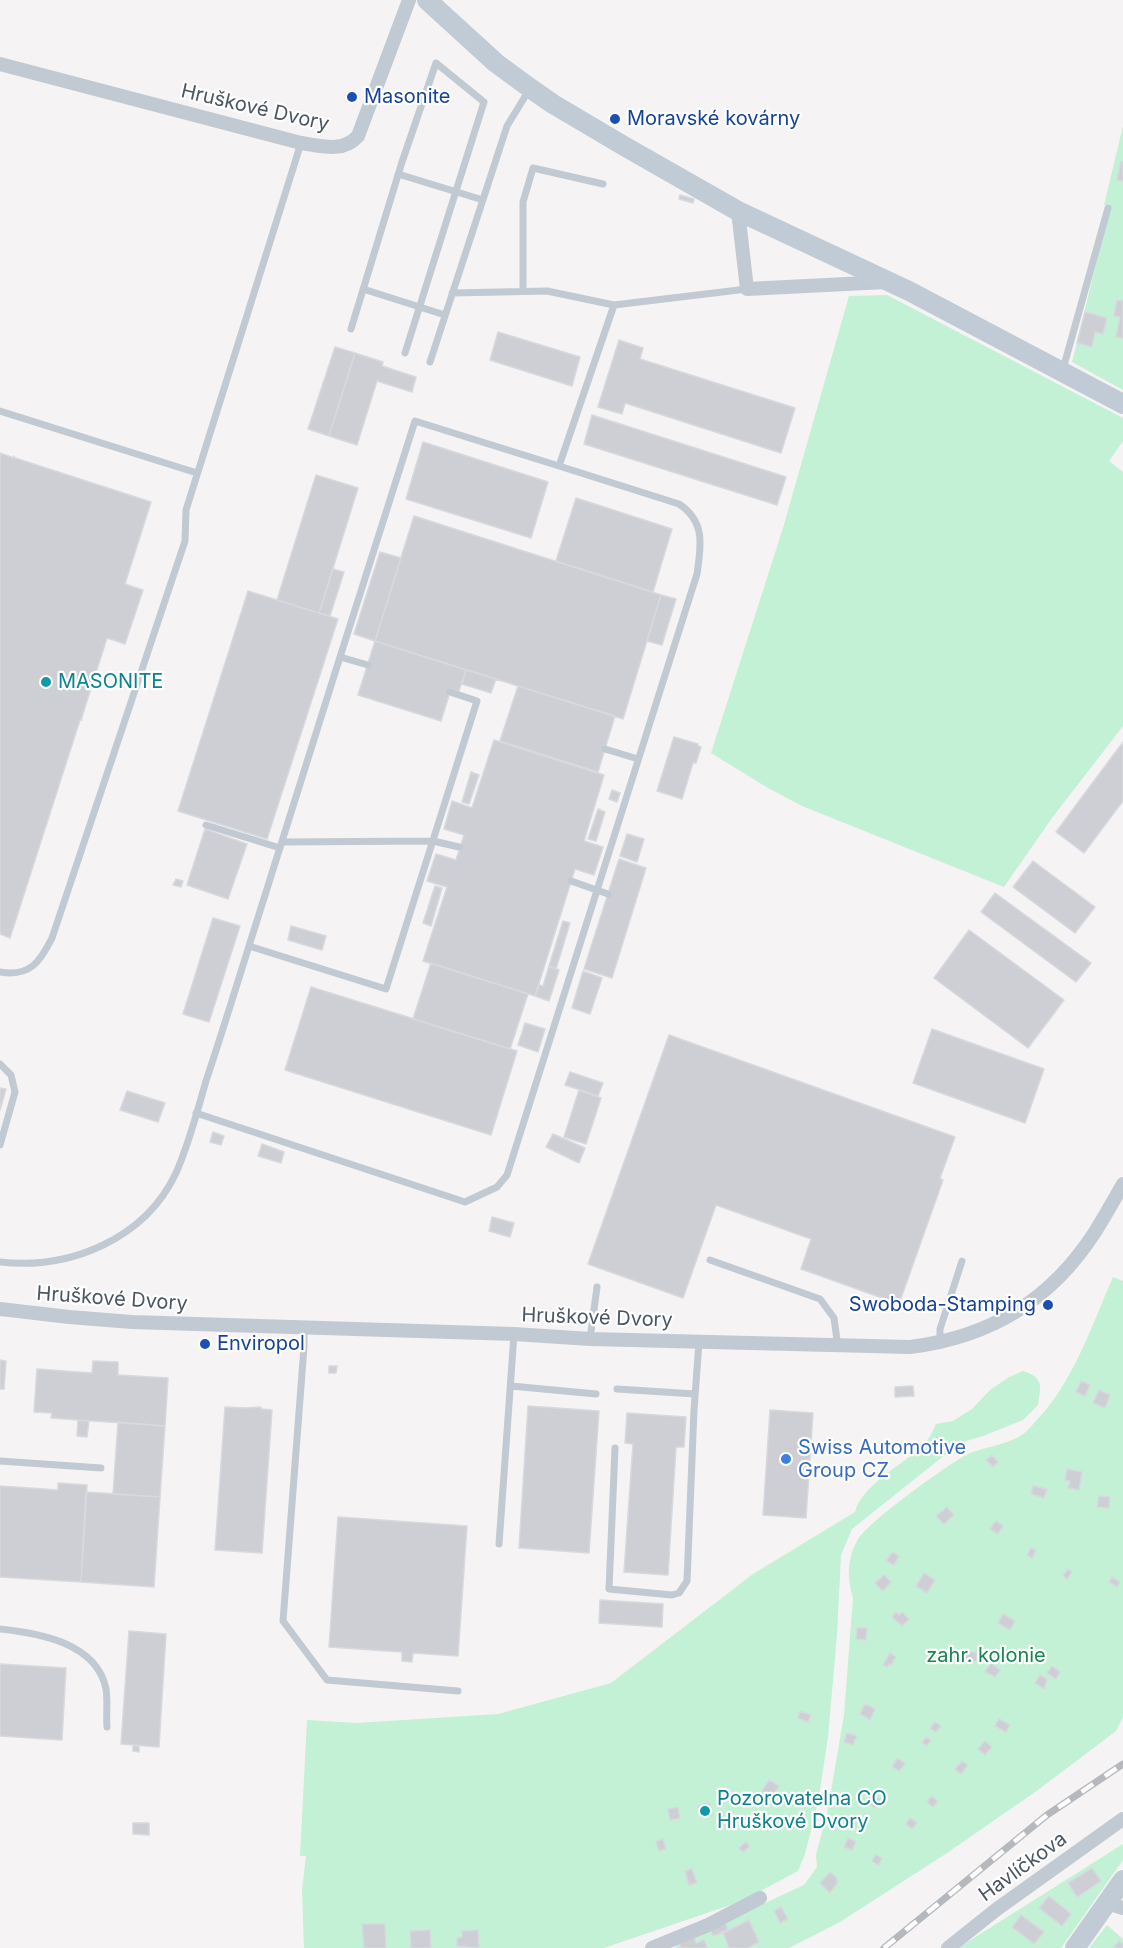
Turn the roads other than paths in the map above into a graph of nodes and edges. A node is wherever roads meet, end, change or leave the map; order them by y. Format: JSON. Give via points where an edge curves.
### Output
{"nodes":[{"id":1,"x":410,"y":0,"type":"edge"},
{"id":2,"x":427,"y":0,"type":"edge"},
{"id":3,"x":0,"y":64,"type":"edge"},
{"id":4,"x":530,"y":88,"type":"junction"},
{"id":5,"x":301,"y":143,"type":"junction"},
{"id":6,"x":398,"y":174,"type":"junction"},
{"id":7,"x":603,"y":184,"type":"dead end"},
{"id":8,"x":456,"y":192,"type":"junction"},
{"id":9,"x":483,"y":200,"type":"junction"},
{"id":10,"x":1108,"y":208,"type":"dead end"},
{"id":11,"x":738,"y":211,"type":"junction"},
{"id":12,"x":888,"y":282,"type":"junction"},
{"id":13,"x":363,"y":289,"type":"junction"},
{"id":14,"x":747,"y":289,"type":"junction"},
{"id":15,"x":523,"y":291,"type":"junction"},
{"id":16,"x":452,"y":293,"type":"junction"},
{"id":17,"x":614,"y":305,"type":"junction"},
{"id":18,"x":420,"y":307,"type":"junction"},
{"id":19,"x":445,"y":315,"type":"junction"},
{"id":20,"x":351,"y":329,"type":"dead end"},
{"id":21,"x":405,"y":353,"type":"dead end"},
{"id":22,"x":430,"y":362,"type":"dead end"},
{"id":23,"x":1062,"y":371,"type":"junction"},
{"id":24,"x":1123,"y":404,"type":"edge"},
{"id":25,"x":0,"y":411,"type":"edge"},
{"id":26,"x":559,"y":466,"type":"junction"},
{"id":27,"x":197,"y":473,"type":"junction"},
{"id":28,"x":340,"y":657,"type":"junction"},
{"id":29,"x":368,"y":665,"type":"dead end"},
{"id":30,"x":450,"y":692,"type":"dead end"},
{"id":31,"x":605,"y":749,"type":"dead end"},
{"id":32,"x":638,"y":759,"type":"junction"},
{"id":33,"x":206,"y":825,"type":"dead end"},
{"id":34,"x":433,"y":841,"type":"junction"},
{"id":35,"x":281,"y":845,"type":"junction"},
{"id":36,"x":459,"y":847,"type":"dead end"},
{"id":37,"x":571,"y":881,"type":"dead end"},
{"id":38,"x":597,"y":890,"type":"junction"},
{"id":39,"x":608,"y":894,"type":"dead end"},
{"id":40,"x":249,"y":946,"type":"junction"},
{"id":41,"x":0,"y":972,"type":"edge"},
{"id":42,"x":0,"y":1064,"type":"edge"},
{"id":43,"x":196,"y":1113,"type":"junction"},
{"id":44,"x":0,"y":1145,"type":"edge"},
{"id":45,"x":1123,"y":1184,"type":"edge"},
{"id":46,"x":710,"y":1260,"type":"dead end"},
{"id":47,"x":962,"y":1261,"type":"dead end"},
{"id":48,"x":0,"y":1262,"type":"edge"},
{"id":49,"x":597,"y":1287,"type":"dead end"},
{"id":50,"x":0,"y":1309,"type":"edge"},
{"id":51,"x":304,"y":1328,"type":"junction"},
{"id":52,"x":514,"y":1334,"type":"junction"},
{"id":53,"x":590,"y":1339,"type":"junction"},
{"id":54,"x":699,"y":1342,"type":"junction"},
{"id":55,"x":940,"y":1344,"type":"junction"},
{"id":56,"x":838,"y":1347,"type":"junction"},
{"id":57,"x":511,"y":1386,"type":"junction"},
{"id":58,"x":617,"y":1389,"type":"dead end"},
{"id":59,"x":596,"y":1394,"type":"dead end"},
{"id":60,"x":695,"y":1394,"type":"junction"},
{"id":61,"x":615,"y":1448,"type":"dead end"},
{"id":62,"x":0,"y":1461,"type":"edge"},
{"id":63,"x":102,"y":1468,"type":"dead end"},
{"id":64,"x":500,"y":1544,"type":"dead end"},
{"id":65,"x":0,"y":1629,"type":"edge"},
{"id":66,"x":458,"y":1691,"type":"dead end"},
{"id":67,"x":107,"y":1727,"type":"dead end"},
{"id":68,"x":1123,"y":1819,"type":"edge"},
{"id":69,"x":1123,"y":1880,"type":"edge"},
{"id":70,"x":760,"y":1898,"type":"dead end"},
{"id":71,"x":1115,"y":1906,"type":"edge"},
{"id":72,"x":652,"y":1948,"type":"edge"},
{"id":73,"x":948,"y":1948,"type":"edge"},
{"id":74,"x":1075,"y":1948,"type":"edge"}],
"edges":[{"from":1,"to":5,"type":"street","name":"Hruškové Dvory","via":[[358,136],[345,146]]},
{"from":2,"to":4,"type":"street","via":[[496,63]]},
{"from":3,"to":5,"type":"street","name":"Hruškové Dvory"},
{"from":4,"to":9,"type":"lane","via":[[507,126]]},
{"from":4,"to":11,"type":"street"},
{"from":5,"to":27,"type":"lane"},
{"from":6,"to":8,"type":"lane"},
{"from":6,"to":8,"type":"lane","via":[[436,63],[484,102]]},
{"from":6,"to":13,"type":"lane"},
{"from":7,"to":15,"type":"lane","via":[[533,168],[523,202]]},
{"from":8,"to":9,"type":"lane"},
{"from":8,"to":18,"type":"lane"},
{"from":9,"to":16,"type":"lane"},
{"from":10,"to":23,"type":"lane"},
{"from":11,"to":12,"type":"street"},
{"from":11,"to":14,"type":"street"},
{"from":12,"to":14,"type":"street"},
{"from":12,"to":23,"type":"street"},
{"from":13,"to":18,"type":"lane"},
{"from":13,"to":20,"type":"lane"},
{"from":14,"to":17,"type":"lane"},
{"from":15,"to":16,"type":"lane"},
{"from":15,"to":17,"type":"lane","via":[[547,291]]},
{"from":16,"to":19,"type":"lane"},
{"from":17,"to":26,"type":"lane"},
{"from":18,"to":19,"type":"lane"},
{"from":18,"to":21,"type":"lane"},
{"from":19,"to":22,"type":"lane"},
{"from":23,"to":24,"type":"street"},
{"from":25,"to":27,"type":"lane"},
{"from":26,"to":28,"type":"lane","via":[[415,421]]},
{"from":26,"to":32,"type":"lane","via":[[679,504],[697,522],[701,542],[697,574]]},
{"from":27,"to":41,"type":"lane","via":[[186,510],[185,541],[52,938],[41,959],[28,970]]},
{"from":28,"to":29,"type":"lane"},
{"from":28,"to":35,"type":"lane"},
{"from":30,"to":34,"type":"lane","via":[[477,701]]},
{"from":31,"to":32,"type":"lane"},
{"from":32,"to":38,"type":"lane"},
{"from":33,"to":35,"type":"lane"},
{"from":34,"to":35,"type":"lane"},
{"from":34,"to":36,"type":"lane"},
{"from":34,"to":40,"type":"lane","via":[[386,989]]},
{"from":35,"to":40,"type":"lane"},
{"from":37,"to":38,"type":"lane"},
{"from":38,"to":39,"type":"lane"},
{"from":38,"to":43,"type":"lane","via":[[507,1175],[497,1187],[465,1202]]},
{"from":40,"to":43,"type":"lane"},
{"from":42,"to":44,"type":"lane","via":[[11,1075],[15,1092]]},
{"from":43,"to":48,"type":"lane","via":[[175,1174],[149,1213],[110,1242],[85,1254],[35,1264]]},
{"from":45,"to":55,"type":"street","name":"Hruškové Dvory","via":[[1073,1263],[1031,1304],[978,1332]]},
{"from":46,"to":56,"type":"lane","via":[[820,1299],[834,1318]]},
{"from":47,"to":55,"type":"lane","via":[[940,1329]]},
{"from":49,"to":53,"type":"lane"},
{"from":50,"to":51,"type":"street","name":"Hruškové Dvory","via":[[132,1322]]},
{"from":51,"to":52,"type":"street","name":"Hruškové Dvory"},
{"from":51,"to":66,"type":"lane","via":[[283,1621],[327,1680]]},
{"from":52,"to":53,"type":"street","name":"Hruškové Dvory"},
{"from":52,"to":57,"type":"lane"},
{"from":53,"to":54,"type":"street","name":"Hruškové Dvory"},
{"from":54,"to":56,"type":"street","name":"Hruškové Dvory"},
{"from":54,"to":60,"type":"lane"},
{"from":55,"to":56,"type":"street","name":"Hruškové Dvory"},
{"from":57,"to":59,"type":"lane"},
{"from":57,"to":64,"type":"lane"},
{"from":58,"to":60,"type":"lane"},
{"from":60,"to":61,"type":"lane","via":[[687,1581],[679,1593],[609,1589]]},
{"from":62,"to":63,"type":"lane"},
{"from":65,"to":67,"type":"lane","via":[[66,1643],[80,1652],[97,1668],[106,1689]]},
{"from":68,"to":73,"type":"street","name":"Havlíčkova"},
{"from":69,"to":71,"type":"street"},
{"from":70,"to":72,"type":"street"},
{"from":71,"to":74,"type":"street"}]}
